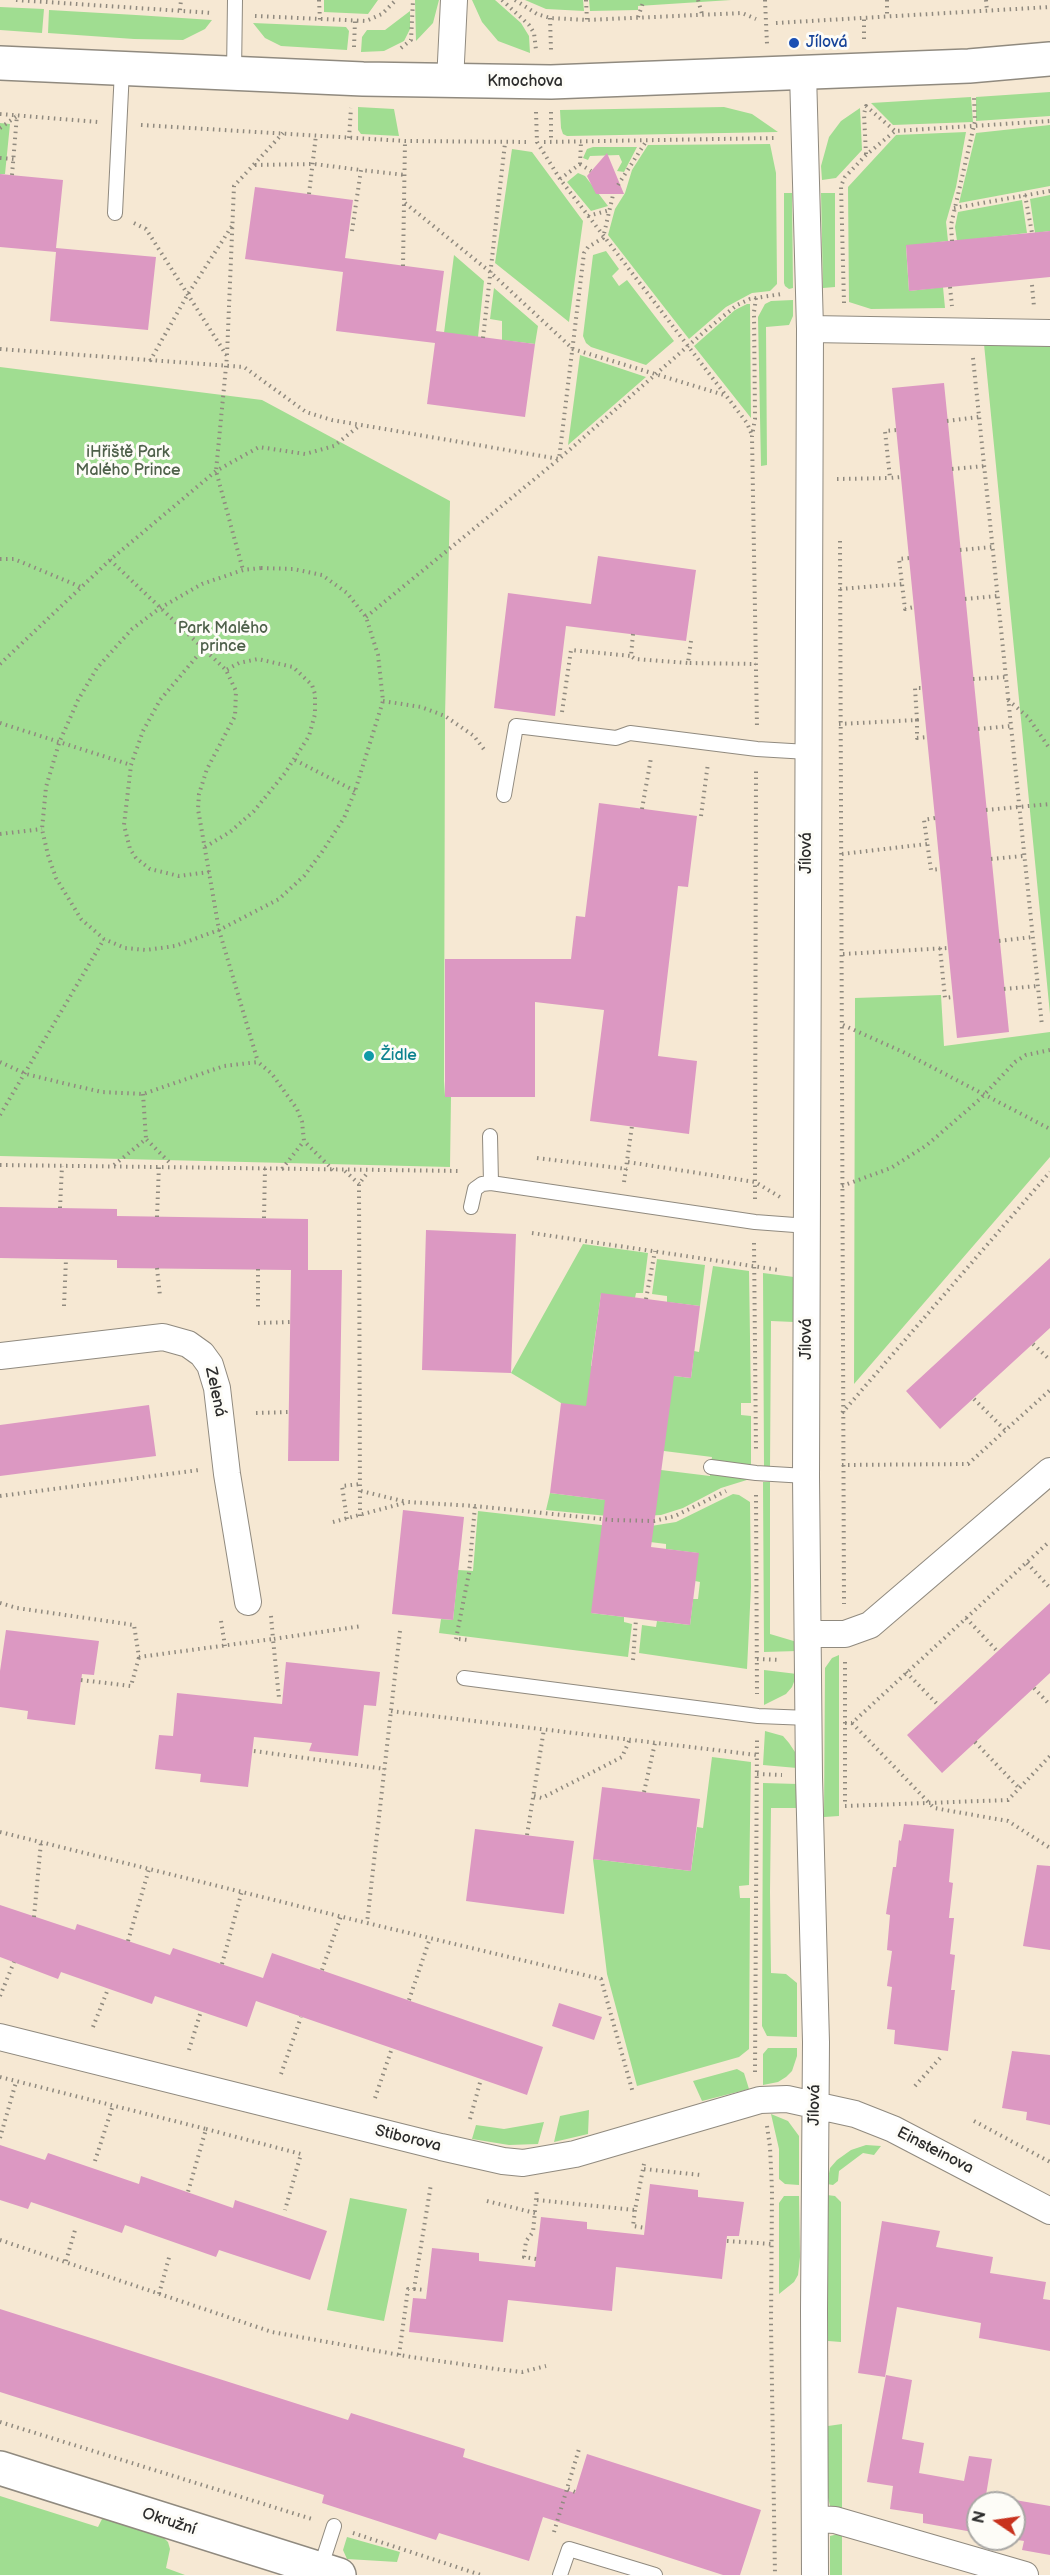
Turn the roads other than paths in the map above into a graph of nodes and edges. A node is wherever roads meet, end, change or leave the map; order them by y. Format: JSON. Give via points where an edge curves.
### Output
{"nodes":[{"id":1,"x":235,"y":0,"type":"edge"},
{"id":2,"x":454,"y":0,"type":"edge"},
{"id":3,"x":1050,"y":59,"type":"edge"},
{"id":4,"x":0,"y":63,"type":"edge"},
{"id":5,"x":122,"y":70,"type":"junction"},
{"id":6,"x":803,"y":73,"type":"junction"},
{"id":7,"x":234,"y":74,"type":"junction"},
{"id":8,"x":450,"y":82,"type":"junction"},
{"id":9,"x":115,"y":213,"type":"road end"},
{"id":10,"x":1042,"y":323,"type":"edge"},
{"id":11,"x":810,"y":329,"type":"junction"},
{"id":12,"x":808,"y":752,"type":"junction"},
{"id":13,"x":504,"y":795,"type":"dead end"},
{"id":14,"x":490,"y":1136,"type":"dead end"},
{"id":15,"x":491,"y":1183,"type":"junction"},
{"id":16,"x":471,"y":1207,"type":"dead end"},
{"id":17,"x":808,"y":1226,"type":"junction"},
{"id":18,"x":0,"y":1356,"type":"edge"},
{"id":19,"x":711,"y":1467,"type":"dead end"},
{"id":20,"x":1050,"y":1471,"type":"edge"},
{"id":21,"x":806,"y":1476,"type":"junction"},
{"id":22,"x":248,"y":1602,"type":"dead end"},
{"id":23,"x":808,"y":1634,"type":"junction"},
{"id":24,"x":464,"y":1678,"type":"dead end"},
{"id":25,"x":809,"y":1718,"type":"junction"},
{"id":26,"x":0,"y":2037,"type":"edge"},
{"id":27,"x":815,"y":2104,"type":"junction"},
{"id":28,"x":1050,"y":2211,"type":"edge"},
{"id":29,"x":0,"y":2468,"type":"edge"},
{"id":30,"x":816,"y":2519,"type":"junction"},
{"id":31,"x":334,"y":2526,"type":"road end"},
{"id":32,"x":330,"y":2572,"type":"edge"},
{"id":33,"x":560,"y":2575,"type":"edge"},
{"id":34,"x":655,"y":2575,"type":"edge"},
{"id":35,"x":815,"y":2575,"type":"edge"},
{"id":36,"x":1025,"y":2575,"type":"edge"}],
"edges":[{"from":1,"to":7,"type":"lane"},
{"from":2,"to":8,"type":"street"},
{"from":3,"to":6,"type":"street","name":"Kmochova"},
{"from":4,"to":5,"type":"street","name":"Kmochova"},
{"from":5,"to":7,"type":"street","name":"Kmochova"},
{"from":5,"to":9,"type":"lane"},
{"from":6,"to":8,"type":"street","name":"Kmochova"},
{"from":6,"to":11,"type":"street","name":"Jílová"},
{"from":7,"to":8,"type":"street","name":"Kmochova"},
{"from":10,"to":11,"type":"street","via":[[970,333]]},
{"from":11,"to":12,"type":"street","name":"Jílová"},
{"from":12,"to":13,"type":"lane","via":[[630,733],[616,738],[516,726]]},
{"from":12,"to":17,"type":"street","name":"Jílová"},
{"from":14,"to":15,"type":"lane"},
{"from":15,"to":16,"type":"lane","via":[[475,1189]]},
{"from":15,"to":17,"type":"lane","via":[[755,1222]]},
{"from":17,"to":21,"type":"street","name":"Jílová"},
{"from":18,"to":22,"type":"street","name":"Zelená","via":[[163,1337],[188,1344],[202,1354],[217,1388]]},
{"from":19,"to":21,"type":"lane"},
{"from":20,"to":23,"type":"street","via":[[870,1625],[845,1634]]},
{"from":21,"to":23,"type":"street","name":"Jílová"},
{"from":23,"to":25,"type":"street","name":"Jílová"},
{"from":24,"to":25,"type":"lane","via":[[758,1716]]},
{"from":25,"to":27,"type":"street","name":"Jílová"},
{"from":26,"to":27,"type":"street","name":"Stiborova","via":[[503,2161],[541,2162],[575,2154],[760,2100]]},
{"from":27,"to":28,"type":"street","name":"Einsteinova","via":[[893,2129]]},
{"from":27,"to":30,"type":"street","name":"Jílová"},
{"from":29,"to":32,"type":"street","name":"Okružní"},
{"from":30,"to":35,"type":"street","name":"Jílová"},
{"from":30,"to":36,"type":"street","via":[[835,2520]]},
{"from":31,"to":32,"type":"lane"},
{"from":33,"to":34,"type":"lane","via":[[569,2549]]}]}
